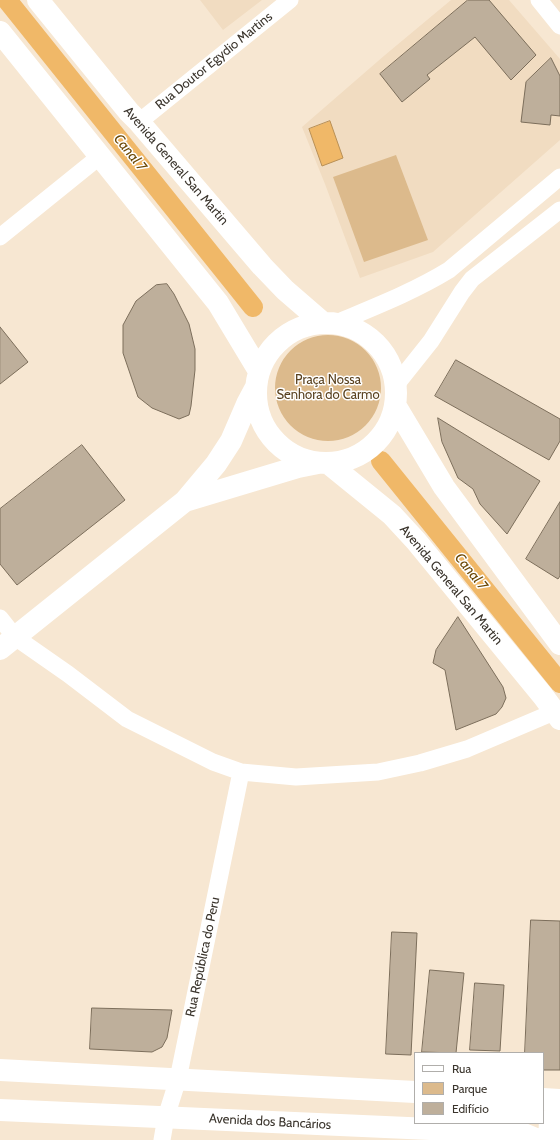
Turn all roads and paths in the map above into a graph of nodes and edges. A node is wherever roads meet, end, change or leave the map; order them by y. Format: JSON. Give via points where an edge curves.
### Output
{"nodes":[{"id":1,"x":38,"y":0,"type":"edge"},
{"id":2,"x":290,"y":0,"type":"edge"},
{"id":3,"x":539,"y":0,"type":"edge"},
{"id":4,"x":560,"y":26,"type":"edge"},
{"id":5,"x":0,"y":32,"type":"edge"},
{"id":6,"x":139,"y":122,"type":"junction"},
{"id":7,"x":99,"y":157,"type":"junction"},
{"id":8,"x":560,"y":177,"type":"edge"},
{"id":9,"x":560,"y":210,"type":"edge"},
{"id":10,"x":0,"y":237,"type":"edge"},
{"id":11,"x":459,"y":262,"type":"junction"},
{"id":12,"x":472,"y":279,"type":"junction"},
{"id":13,"x":329,"y":323,"type":"junction"},
{"id":14,"x":257,"y":380,"type":"junction"},
{"id":15,"x":396,"y":395,"type":"junction"},
{"id":16,"x":323,"y":463,"type":"junction"},
{"id":17,"x":185,"y":501,"type":"junction"},
{"id":18,"x":0,"y":618,"type":"edge"},
{"id":19,"x":8,"y":643,"type":"edge"},
{"id":20,"x":560,"y":644,"type":"edge"},
{"id":21,"x":557,"y":715,"type":"edge"},
{"id":22,"x":241,"y":772,"type":"junction"},
{"id":23,"x":0,"y":1070,"type":"edge"},
{"id":24,"x":178,"y":1079,"type":"junction"},
{"id":25,"x":414,"y":1092,"type":"edge"},
{"id":26,"x":544,"y":1099,"type":"edge"},
{"id":27,"x":560,"y":1100,"type":"edge"},
{"id":28,"x":560,"y":1108,"type":"edge"},
{"id":29,"x":0,"y":1110,"type":"edge"},
{"id":30,"x":166,"y":1117,"type":"junction"},
{"id":31,"x":162,"y":1140,"type":"edge"},
{"id":32,"x":538,"y":1140,"type":"edge"},
{"id":33,"x":550,"y":1140,"type":"edge"}],
"edges":[{"from":1,"to":6,"type":"main road","name":"Avenida General San Martin","via":[[128,112]]},
{"from":2,"to":6,"type":"street","name":"Rua Doutor Egydio Martins"},
{"from":3,"to":4,"type":"street"},
{"from":5,"to":7,"type":"main road"},
{"from":6,"to":13,"type":"main road","name":"Avenida General San Martin","via":[[285,290]]},
{"from":7,"to":10,"type":"street"},
{"from":7,"to":14,"type":"main road","via":[[218,303]]},
{"from":8,"to":11,"type":"street"},
{"from":9,"to":12,"type":"street"},
{"from":11,"to":12,"type":"street"},
{"from":11,"to":13,"type":"street","via":[[422,285]]},
{"from":12,"to":15,"type":"street"},
{"from":13,"to":14,"type":"main road","via":[[302,327],[283,337],[268,352]]},
{"from":13,"to":15,"type":"main road","via":[[354,328],[370,337],[382,350],[391,367]]},
{"from":14,"to":16,"type":"main road","via":[[256,407],[262,424],[272,438],[300,459]]},
{"from":14,"to":17,"type":"main road","via":[[231,441],[216,464]]},
{"from":15,"to":16,"type":"main road","via":[[387,428],[372,446],[352,458]]},
{"from":15,"to":20,"type":"main road","via":[[444,487]]},
{"from":16,"to":17,"type":"main road","via":[[298,467]]},
{"from":16,"to":21,"type":"main road","name":"Avenida General San Martin","via":[[392,515]]},
{"from":17,"to":19,"type":"main road"},
{"from":18,"to":19,"type":"street"},
{"from":19,"to":22,"type":"street","via":[[68,674],[127,718],[213,762]]},
{"from":21,"to":22,"type":"street","via":[[467,749],[378,772],[296,777]]},
{"from":22,"to":24,"type":"street","name":"Rua República do Peru"},
{"from":23,"to":24,"type":"main road"},
{"from":24,"to":25,"type":"main road"},
{"from":24,"to":30,"type":"street","name":"Rua República do Peru"},
{"from":26,"to":27,"type":"main road"},
{"from":28,"to":33,"type":"main road","via":[[553,1114],[549,1123]]},
{"from":29,"to":30,"type":"main road","name":"Avenida dos Bancários"},
{"from":30,"to":31,"type":"street","name":"Rua República do Peru"},
{"from":30,"to":32,"type":"main road","name":"Avenida dos Bancários","via":[[521,1133]]}]}
